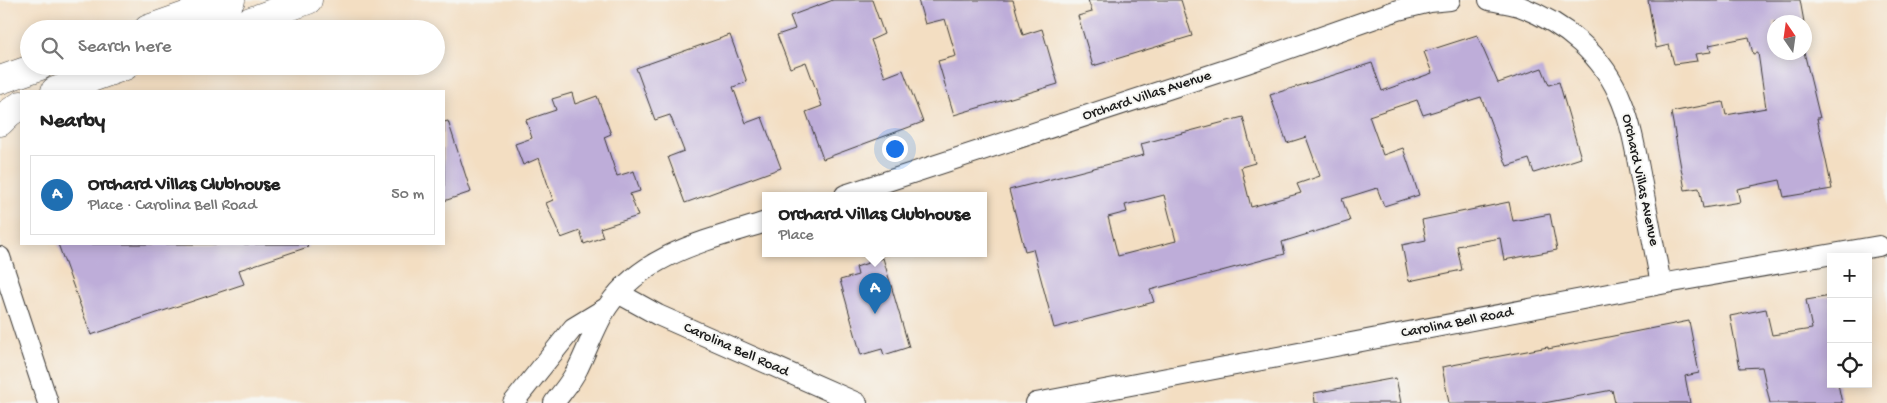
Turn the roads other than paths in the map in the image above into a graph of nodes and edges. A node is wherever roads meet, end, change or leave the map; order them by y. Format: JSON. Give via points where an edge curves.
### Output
{"nodes":[{"id":1,"x":231,"y":0,"type":"edge"},
{"id":2,"x":308,"y":0,"type":"edge"},
{"id":3,"x":1450,"y":0,"type":"edge"},
{"id":4,"x":1489,"y":0,"type":"edge"},
{"id":5,"x":174,"y":20,"type":"edge"},
{"id":6,"x":253,"y":20,"type":"edge"},
{"id":7,"x":20,"y":73,"type":"edge"},
{"id":8,"x":100,"y":75,"type":"edge"},
{"id":9,"x":0,"y":80,"type":"edge"},
{"id":10,"x":58,"y":90,"type":"edge"},
{"id":11,"x":20,"y":106,"type":"edge"},
{"id":12,"x":0,"y":122,"type":"edge"},
{"id":13,"x":853,"y":192,"type":"edge"},
{"id":14,"x":762,"y":223,"type":"edge"},
{"id":15,"x":1879,"y":246,"type":"dead end"},
{"id":16,"x":0,"y":257,"type":"edge"},
{"id":17,"x":1661,"y":284,"type":"junction"},
{"id":18,"x":612,"y":300,"type":"junction"},
{"id":19,"x":48,"y":403,"type":"edge"},
{"id":20,"x":513,"y":403,"type":"edge"},
{"id":21,"x":554,"y":403,"type":"edge"},
{"id":22,"x":857,"y":403,"type":"edge"},
{"id":23,"x":1036,"y":403,"type":"edge"}],
"edges":[{"from":1,"to":5,"type":"highway"},
{"from":2,"to":6,"type":"highway"},
{"from":3,"to":13,"type":"street","name":"Orchard Villas Avenue","via":[[1398,10]]},
{"from":4,"to":17,"type":"street","name":"Orchard Villas Avenue","via":[[1518,6],[1559,25],[1596,58],[1609,77],[1622,101],[1631,130]]},
{"from":7,"to":9,"type":"highway"},
{"from":8,"to":10,"type":"highway"},
{"from":11,"to":12,"type":"highway"},
{"from":14,"to":18,"type":"street","via":[[669,255],[643,271]]},
{"from":15,"to":17,"type":"street","name":"Carolina Bell Road"},
{"from":16,"to":19,"type":"street"},
{"from":17,"to":23,"type":"street","name":"Carolina Bell Road"},
{"from":18,"to":20,"type":"street","via":[[573,328]]},
{"from":18,"to":21,"type":"street","via":[[577,371]]},
{"from":18,"to":22,"type":"street","name":"Carolina Bell Road","via":[[658,315]]}]}
